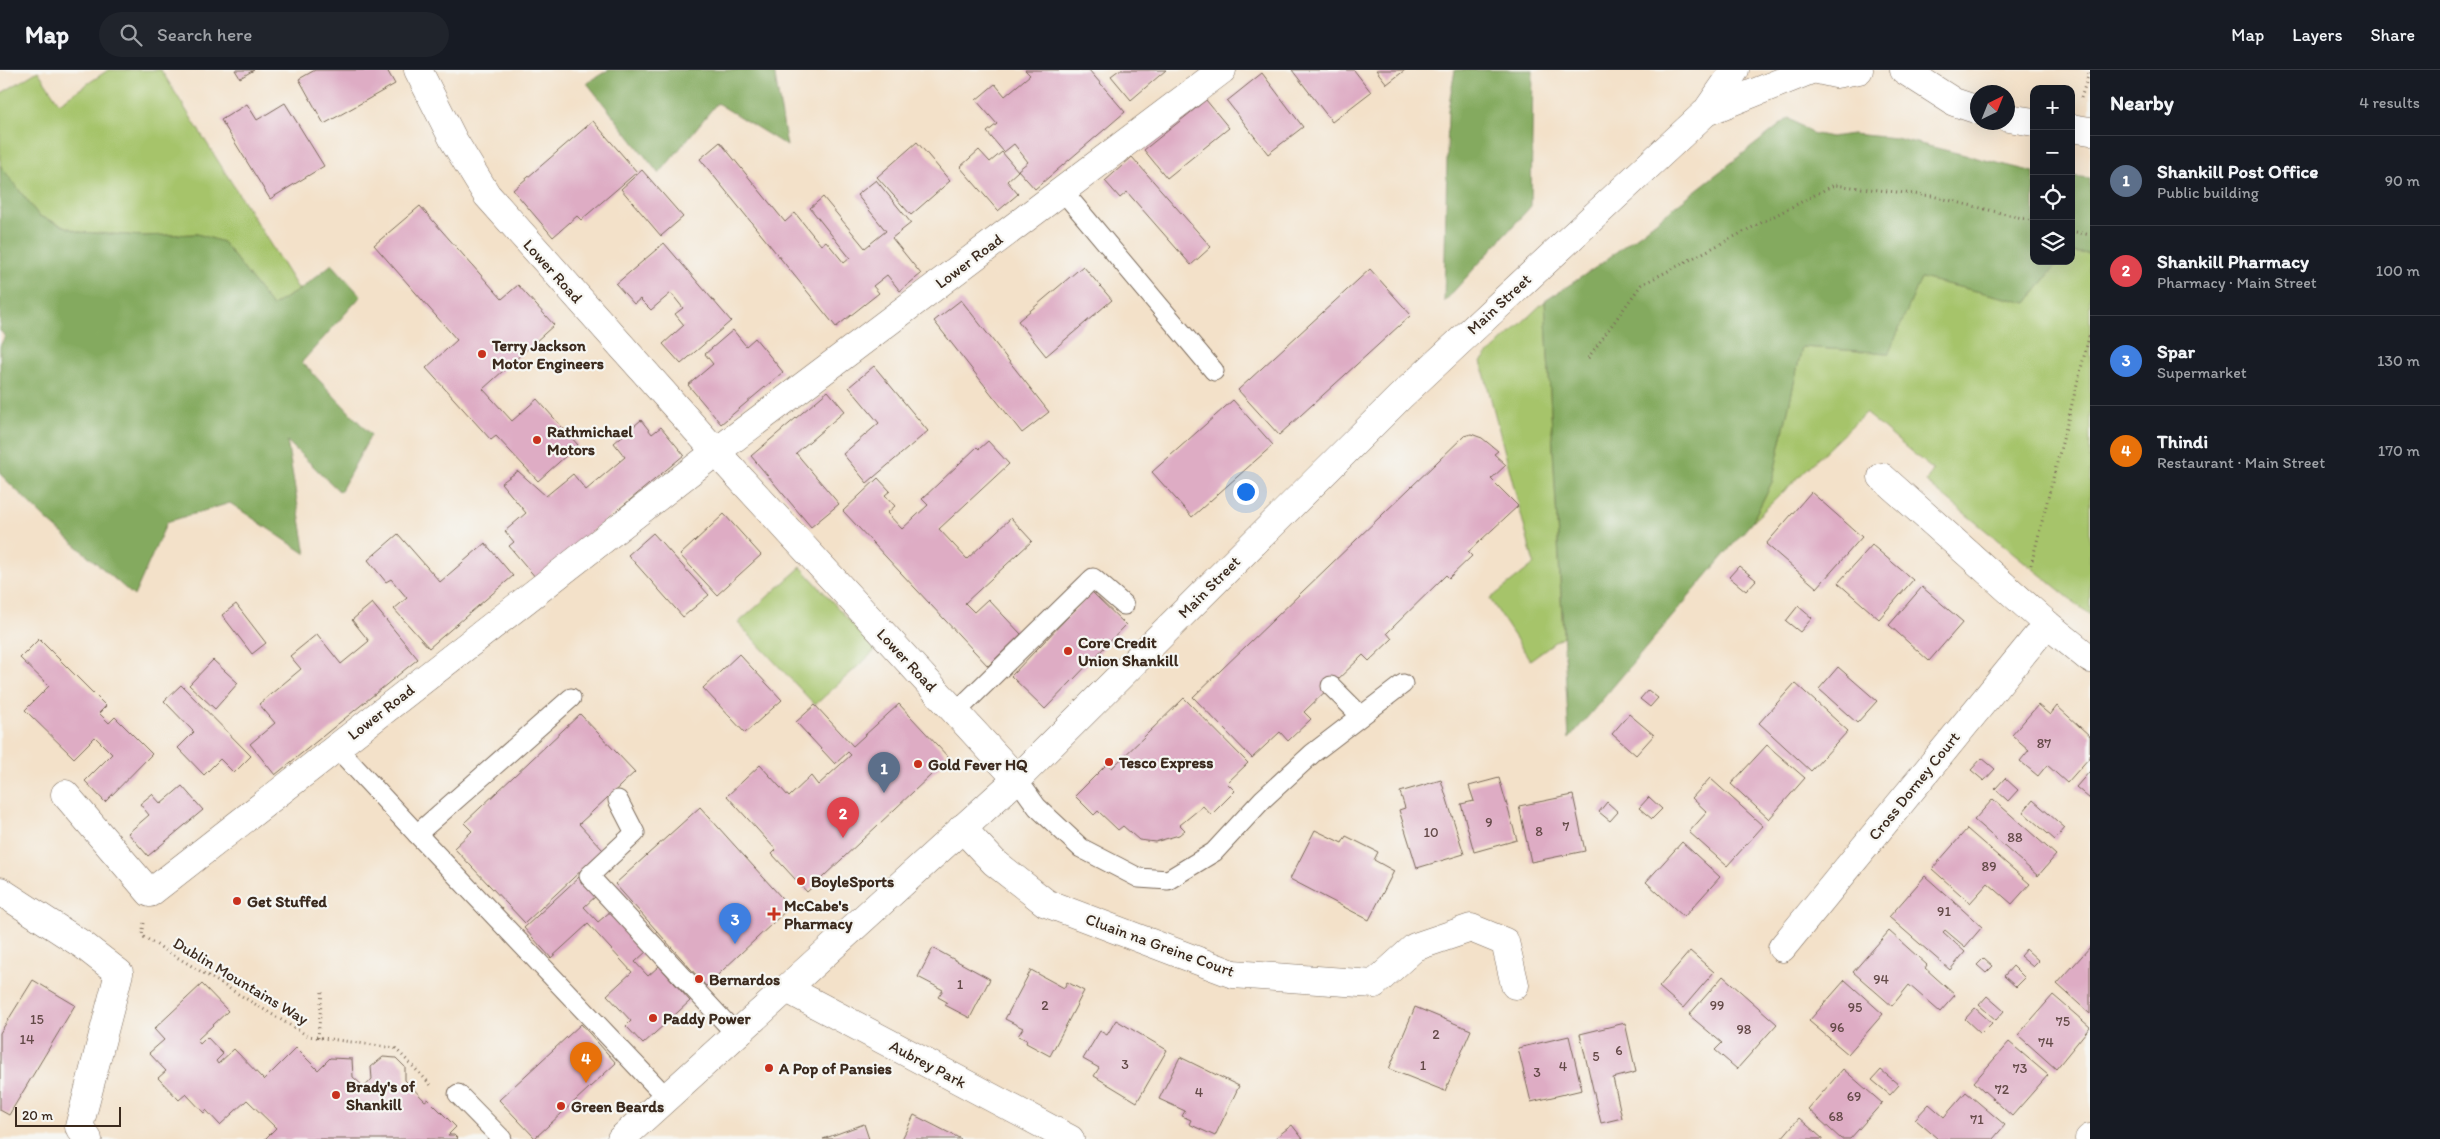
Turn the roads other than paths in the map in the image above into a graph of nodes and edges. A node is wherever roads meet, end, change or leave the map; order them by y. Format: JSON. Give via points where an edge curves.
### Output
{"nodes":[{"id":1,"x":418,"y":70,"type":"edge"},
{"id":2,"x":1222,"y":70,"type":"edge"},
{"id":3,"x":1735,"y":70,"type":"edge"},
{"id":4,"x":1811,"y":70,"type":"edge"},
{"id":5,"x":1818,"y":70,"type":"edge"},
{"id":6,"x":1859,"y":70,"type":"edge"},
{"id":7,"x":1904,"y":70,"type":"edge"},
{"id":8,"x":1970,"y":107,"type":"edge"},
{"id":9,"x":1706,"y":112,"type":"junction"},
{"id":10,"x":2015,"y":119,"type":"edge"},
{"id":11,"x":2030,"y":121,"type":"edge"},
{"id":12,"x":2075,"y":129,"type":"edge"},
{"id":13,"x":2090,"y":131,"type":"edge"},
{"id":14,"x":1062,"y":190,"type":"junction"},
{"id":15,"x":1214,"y":372,"type":"dead end"},
{"id":16,"x":716,"y":452,"type":"junction"},
{"id":17,"x":1882,"y":478,"type":"dead end"},
{"id":18,"x":1124,"y":605,"type":"dead end"},
{"id":19,"x":2047,"y":624,"type":"junction"},
{"id":20,"x":2090,"y":659,"type":"edge"},
{"id":21,"x":1403,"y":684,"type":"dead end"},
{"id":22,"x":1331,"y":686,"type":"dead end"},
{"id":23,"x":571,"y":698,"type":"dead end"},
{"id":24,"x":956,"y":712,"type":"junction"},
{"id":25,"x":1360,"y":715,"type":"junction"},
{"id":26,"x":336,"y":747,"type":"junction"},
{"id":27,"x":1017,"y":779,"type":"junction"},
{"id":28,"x":65,"y":794,"type":"dead end"},
{"id":29,"x":618,"y":800,"type":"dead end"},
{"id":30,"x":962,"y":828,"type":"junction"},
{"id":31,"x":417,"y":834,"type":"junction"},
{"id":32,"x":0,"y":891,"type":"edge"},
{"id":33,"x":1782,"y":948,"type":"dead end"},
{"id":34,"x":1515,"y":985,"type":"dead end"},
{"id":35,"x":787,"y":989,"type":"junction"},
{"id":36,"x":736,"y":1034,"type":"junction"},
{"id":37,"x":458,"y":1094,"type":"dead end"},
{"id":38,"x":667,"y":1098,"type":"junction"},
{"id":39,"x":88,"y":1139,"type":"edge"},
{"id":40,"x":502,"y":1139,"type":"edge"},
{"id":41,"x":621,"y":1139,"type":"edge"},
{"id":42,"x":1070,"y":1139,"type":"edge"}],
"edges":[{"from":1,"to":16,"type":"street","name":"Lower Road","via":[[454,141],[487,195]]},
{"from":2,"to":14,"type":"street","name":"Lower Road"},
{"from":3,"to":9,"type":"street","name":"Main Street"},
{"from":4,"to":9,"type":"street","name":"Main Street"},
{"from":5,"to":6,"type":"street","via":[[1836,74]]},
{"from":7,"to":8,"type":"street","via":[[1954,102]]},
{"from":9,"to":27,"type":"street","name":"Main Street","via":[[1400,397]]},
{"from":10,"to":11,"type":"street"},
{"from":12,"to":13,"type":"street"},
{"from":14,"to":15,"type":"lane"},
{"from":14,"to":16,"type":"street","name":"Lower Road"},
{"from":16,"to":24,"type":"street","name":"Lower Road"},
{"from":16,"to":26,"type":"street","name":"Lower Road"},
{"from":17,"to":19,"type":"street"},
{"from":18,"to":24,"type":"lane","via":[[1093,578]]},
{"from":19,"to":20,"type":"street"},
{"from":19,"to":33,"type":"street","name":"Cross Dorney Court"},
{"from":21,"to":25,"type":"lane"},
{"from":22,"to":25,"type":"lane"},
{"from":23,"to":31,"type":"lane"},
{"from":24,"to":27,"type":"street","name":"Lower Road"},
{"from":25,"to":27,"type":"lane","via":[[1263,799],[1214,852],[1168,880],[1139,878],[1081,848],[1037,806]]},
{"from":26,"to":28,"type":"street","name":"Lower Road","via":[[150,893]]},
{"from":26,"to":31,"type":"lane"},
{"from":27,"to":30,"type":"street","name":"Main Street"},
{"from":29,"to":36,"type":"lane","via":[[635,833],[589,876]]},
{"from":30,"to":34,"type":"street","name":"Cluain na Greine Court","via":[[994,862],[1046,903],[1233,974],[1374,984],[1415,947],[1471,928],[1505,942]]},
{"from":30,"to":35,"type":"street","name":"Main Street"},
{"from":31,"to":38,"type":"lane"},
{"from":32,"to":39,"type":"street","via":[[83,945],[119,973],[79,1127]]},
{"from":35,"to":36,"type":"street","name":"Main Street"},
{"from":35,"to":42,"type":"street","name":"Aubrey Park"},
{"from":36,"to":38,"type":"street","name":"Main Street"},
{"from":37,"to":40,"type":"lane"},
{"from":38,"to":41,"type":"street","name":"Main Street"}]}
